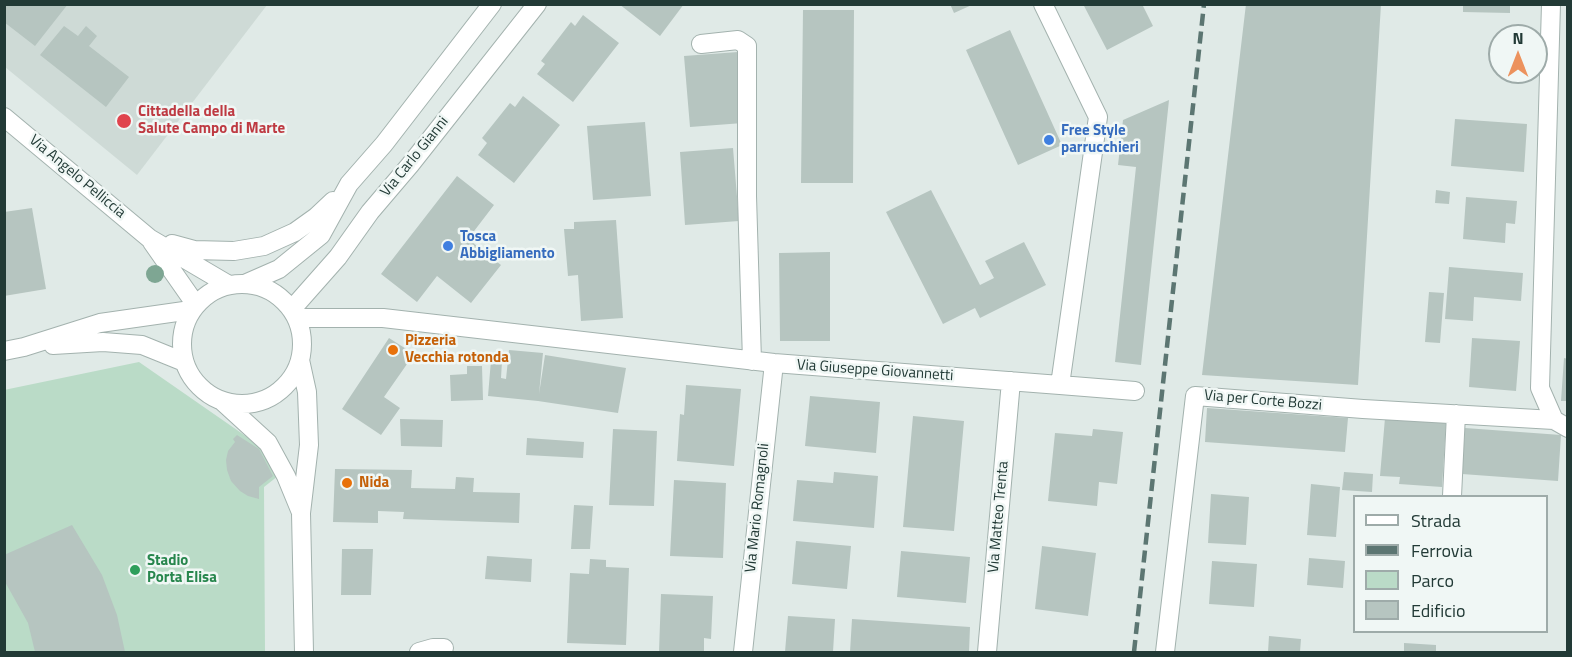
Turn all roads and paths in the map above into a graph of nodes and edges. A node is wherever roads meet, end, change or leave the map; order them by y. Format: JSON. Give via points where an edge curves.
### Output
{"nodes":[{"id":1,"x":492,"y":4,"type":"edge"},
{"id":2,"x":537,"y":4,"type":"edge"},
{"id":3,"x":1043,"y":4,"type":"edge"},
{"id":4,"x":1551,"y":4,"type":"edge"},
{"id":5,"x":701,"y":44,"type":"dead end"},
{"id":6,"x":4,"y":117,"type":"edge"},
{"id":7,"x":349,"y":184,"type":"junction"},
{"id":8,"x":149,"y":238,"type":"junction"},
{"id":9,"x":238,"y":284,"type":"junction"},
{"id":10,"x":194,"y":307,"type":"junction"},
{"id":11,"x":295,"y":313,"type":"junction"},
{"id":12,"x":24,"y":347,"type":"junction"},
{"id":13,"x":4,"y":351,"type":"edge"},
{"id":14,"x":300,"y":360,"type":"junction"},
{"id":15,"x":752,"y":361,"type":"junction"},
{"id":16,"x":184,"y":362,"type":"junction"},
{"id":17,"x":774,"y":363,"type":"junction"},
{"id":18,"x":1011,"y":381,"type":"junction"},
{"id":19,"x":1060,"y":385,"type":"junction"},
{"id":20,"x":1135,"y":391,"type":"dead end"},
{"id":21,"x":222,"y":401,"type":"junction"},
{"id":22,"x":1456,"y":414,"type":"junction"},
{"id":23,"x":1561,"y":424,"type":"edge"},
{"id":24,"x":1452,"y":495,"type":"edge"},
{"id":25,"x":301,"y":513,"type":"junction"},
{"id":26,"x":444,"y":648,"type":"dead end"},
{"id":27,"x":304,"y":652,"type":"edge"},
{"id":28,"x":419,"y":652,"type":"edge"},
{"id":29,"x":743,"y":652,"type":"edge"},
{"id":30,"x":987,"y":652,"type":"edge"},
{"id":31,"x":1166,"y":652,"type":"edge"}],
"edges":[{"from":1,"to":7,"type":"street"},
{"from":2,"to":11,"type":"street","name":"Via Carlo Gianni","via":[[370,212]]},
{"from":3,"to":19,"type":"street","via":[[1098,117]]},
{"from":4,"to":23,"type":"street","name":"Via per Corte Bozzi","via":[[1540,388]]},
{"from":5,"to":15,"type":"street","via":[[738,40],[747,46]]},
{"from":6,"to":8,"type":"street","name":"Via Angelo Pelliccia"},
{"from":7,"to":8,"type":"street","via":[[316,217],[264,246],[234,251],[194,250]]},
{"from":7,"to":9,"type":"street","via":[[321,235],[279,269]]},
{"from":8,"to":9,"type":"street","name":"Via Angelo Pelliccia"},
{"from":8,"to":10,"type":"street","name":"Via Angelo Pelliccia"},
{"from":9,"to":10,"type":"street","via":[[211,292]]},
{"from":9,"to":11,"type":"street","via":[[272,291]]},
{"from":10,"to":12,"type":"street","via":[[100,323]]},
{"from":10,"to":16,"type":"street","via":[[184,327]]},
{"from":11,"to":14,"type":"street","via":[[302,336]]},
{"from":11,"to":15,"type":"street","name":"Via Giuseppe Giovannetti","via":[[382,318]]},
{"from":12,"to":13,"type":"street"},
{"from":12,"to":16,"type":"street","via":[[103,342],[142,345]]},
{"from":14,"to":21,"type":"street","via":[[292,378],[279,392],[252,403]]},
{"from":14,"to":25,"type":"street","via":[[307,392],[309,445]]},
{"from":15,"to":17,"type":"street","name":"Via Giuseppe Giovannetti"},
{"from":16,"to":21,"type":"street","via":[[193,379]]},
{"from":17,"to":18,"type":"street","name":"Via Giuseppe Giovannetti"},
{"from":17,"to":29,"type":"street","name":"Via Mario Romagnoli"},
{"from":18,"to":19,"type":"street","name":"Via Giuseppe Giovannetti"},
{"from":18,"to":30,"type":"street","name":"Via Matteo Trenta"},
{"from":19,"to":20,"type":"street"},
{"from":21,"to":25,"type":"street","via":[[268,443]]},
{"from":22,"to":23,"type":"street","name":"Via per Corte Bozzi"},
{"from":22,"to":24,"type":"street"},
{"from":22,"to":31,"type":"street","name":"Via per Corte Bozzi","via":[[1195,396]]},
{"from":25,"to":27,"type":"street"},
{"from":26,"to":28,"type":"street"}]}
